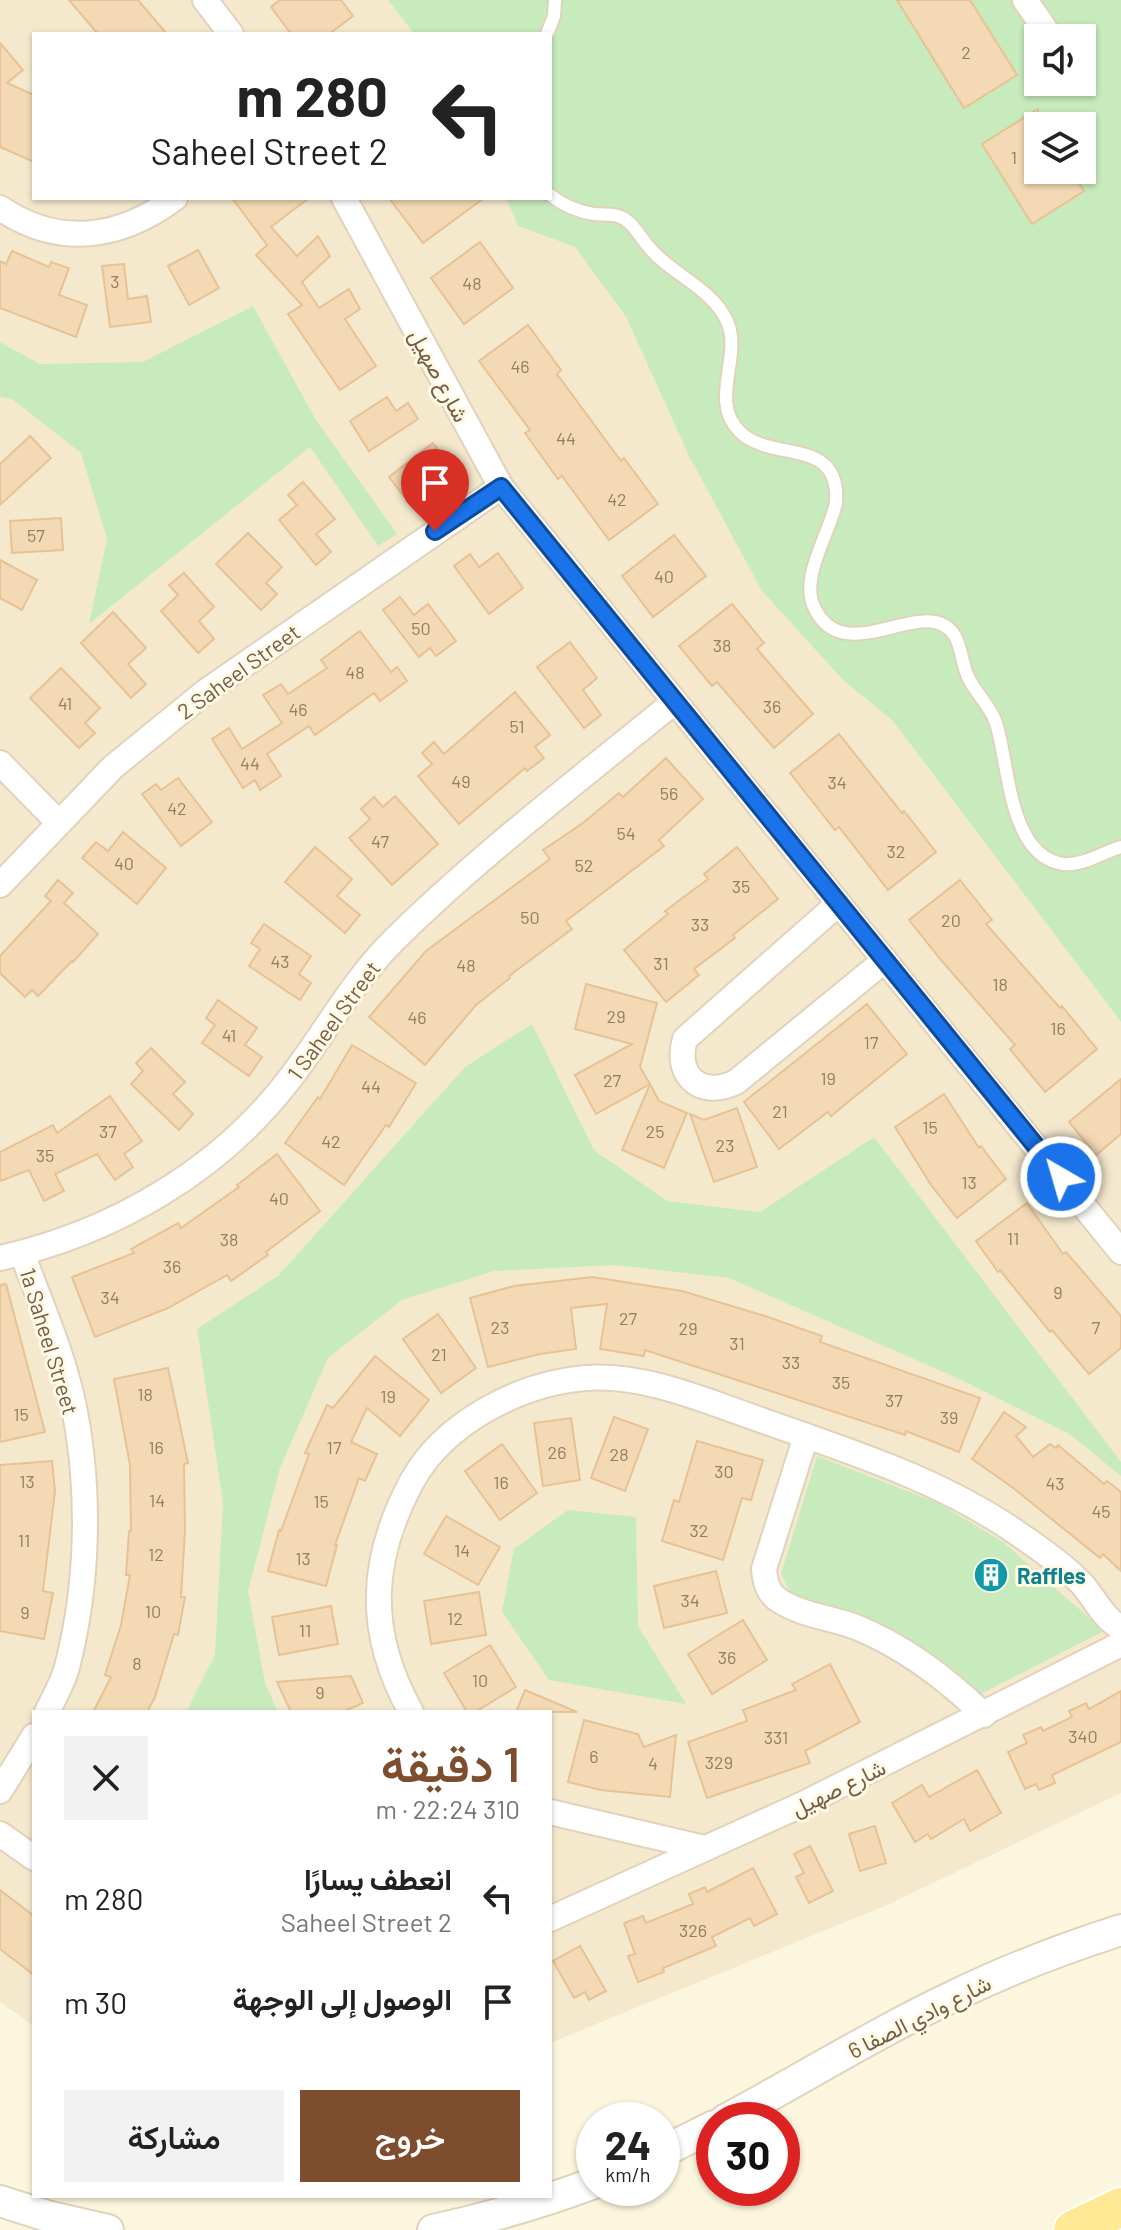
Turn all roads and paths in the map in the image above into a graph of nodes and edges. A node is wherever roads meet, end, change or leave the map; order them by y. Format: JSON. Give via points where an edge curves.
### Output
{"nodes":[{"id":1,"x":205,"y":0,"type":"edge"},
{"id":2,"x":555,"y":0,"type":"edge"},
{"id":3,"x":1025,"y":0,"type":"edge"},
{"id":4,"x":1041,"y":24,"type":"edge"},
{"id":5,"x":229,"y":32,"type":"edge"},
{"id":6,"x":548,"y":32,"type":"edge"},
{"id":7,"x":552,"y":196,"type":"edge"},
{"id":8,"x":172,"y":200,"type":"edge"},
{"id":9,"x":345,"y":200,"type":"edge"},
{"id":10,"x":0,"y":208,"type":"edge"},
{"id":11,"x":501,"y":487,"type":"junction"},
{"id":12,"x":674,"y":702,"type":"junction"},
{"id":13,"x":0,"y":763,"type":"edge"},
{"id":14,"x":58,"y":822,"type":"junction"},
{"id":15,"x":1121,"y":847,"type":"edge"},
{"id":16,"x":0,"y":885,"type":"edge"},
{"id":17,"x":838,"y":904,"type":"junction"},
{"id":18,"x":885,"y":960,"type":"junction"},
{"id":19,"x":1121,"y":1252,"type":"edge"},
{"id":20,"x":11,"y":1255,"type":"edge"},
{"id":21,"x":806,"y":1436,"type":"junction"},
{"id":22,"x":1121,"y":1628,"type":"edge"},
{"id":23,"x":1121,"y":1644,"type":"edge"},
{"id":24,"x":48,"y":1710,"type":"edge"},
{"id":25,"x":410,"y":1710,"type":"edge"},
{"id":26,"x":984,"y":1715,"type":"junction"},
{"id":27,"x":32,"y":1739,"type":"edge"},
{"id":28,"x":0,"y":1791,"type":"edge"},
{"id":29,"x":552,"y":1812,"type":"edge"},
{"id":30,"x":0,"y":1834,"type":"edge"},
{"id":31,"x":704,"y":1848,"type":"junction"},
{"id":32,"x":32,"y":1857,"type":"edge"},
{"id":33,"x":552,"y":1918,"type":"edge"},
{"id":34,"x":1121,"y":1930,"type":"edge"},
{"id":35,"x":757,"y":2102,"type":"edge"},
{"id":36,"x":576,"y":2190,"type":"edge"},
{"id":37,"x":0,"y":2201,"type":"edge"},
{"id":38,"x":1121,"y":2207,"type":"edge"},
{"id":39,"x":108,"y":2230,"type":"edge"},
{"id":40,"x":433,"y":2230,"type":"edge"},
{"id":41,"x":1073,"y":2230,"type":"edge"}],
"edges":[{"from":1,"to":5,"type":"street"},
{"from":2,"to":6,"type":"lane"},
{"from":3,"to":4,"type":"street"},
{"from":7,"to":15,"type":"lane","via":[[581,212],[626,220],[658,258],[701,291],[726,319],[730,332],[730,419],[749,439],[814,457],[833,476],[836,503],[809,583],[821,618],[852,634],[941,623],[956,639],[968,678],[994,715],[1014,808],[1032,842],[1062,864]]},
{"from":8,"to":10,"type":"street","via":[[134,224],[74,235],[44,230]]},
{"from":9,"to":11,"type":"street","name":"شارع صهيل"},
{"from":11,"to":12,"type":"street","name":"شارع صهيل"},
{"from":11,"to":14,"type":"street","name":"2 Saheel Street","via":[[205,692],[113,767]]},
{"from":12,"to":17,"type":"street","name":"شارع صهيل"},
{"from":12,"to":20,"type":"street","name":"1 Saheel Street","via":[[461,878],[389,945],[357,981],[288,1081],[224,1150],[138,1207]]},
{"from":13,"to":14,"type":"street"},
{"from":14,"to":16,"type":"street","name":"2 Saheel Street"},
{"from":17,"to":18,"type":"street","name":"شارع صهيل"},
{"from":17,"to":18,"type":"street","via":[[685,1039],[683,1065],[689,1076],[711,1089],[736,1082]]},
{"from":18,"to":19,"type":"street","name":"شارع صهيل"},
{"from":20,"to":24,"type":"street","name":"1a Saheel Street","via":[[72,1398],[83,1475],[75,1626],[67,1670]]},
{"from":21,"to":22,"type":"street","via":[[945,1490],[1019,1534],[1081,1582],[1110,1623]]},
{"from":21,"to":25,"type":"street","via":[[625,1379],[586,1378],[549,1385],[476,1416],[415,1476],[394,1514],[382,1555],[382,1642]]},
{"from":21,"to":26,"type":"street","via":[[764,1569],[769,1592],[910,1655]]},
{"from":23,"to":26,"type":"street","name":"شارع صهيل"},
{"from":26,"to":31,"type":"street","name":"شارع صهيل"},
{"from":27,"to":28,"type":"street"},
{"from":29,"to":31,"type":"street"},
{"from":30,"to":32,"type":"street"},
{"from":31,"to":33,"type":"street","name":"شارع صهيل"},
{"from":34,"to":35,"type":"street","name":"شارع وادي الصفا 6","via":[[957,1994]]},
{"from":36,"to":40,"type":"street"},
{"from":37,"to":39,"type":"street"},
{"from":38,"to":41,"type":"main road"}]}
